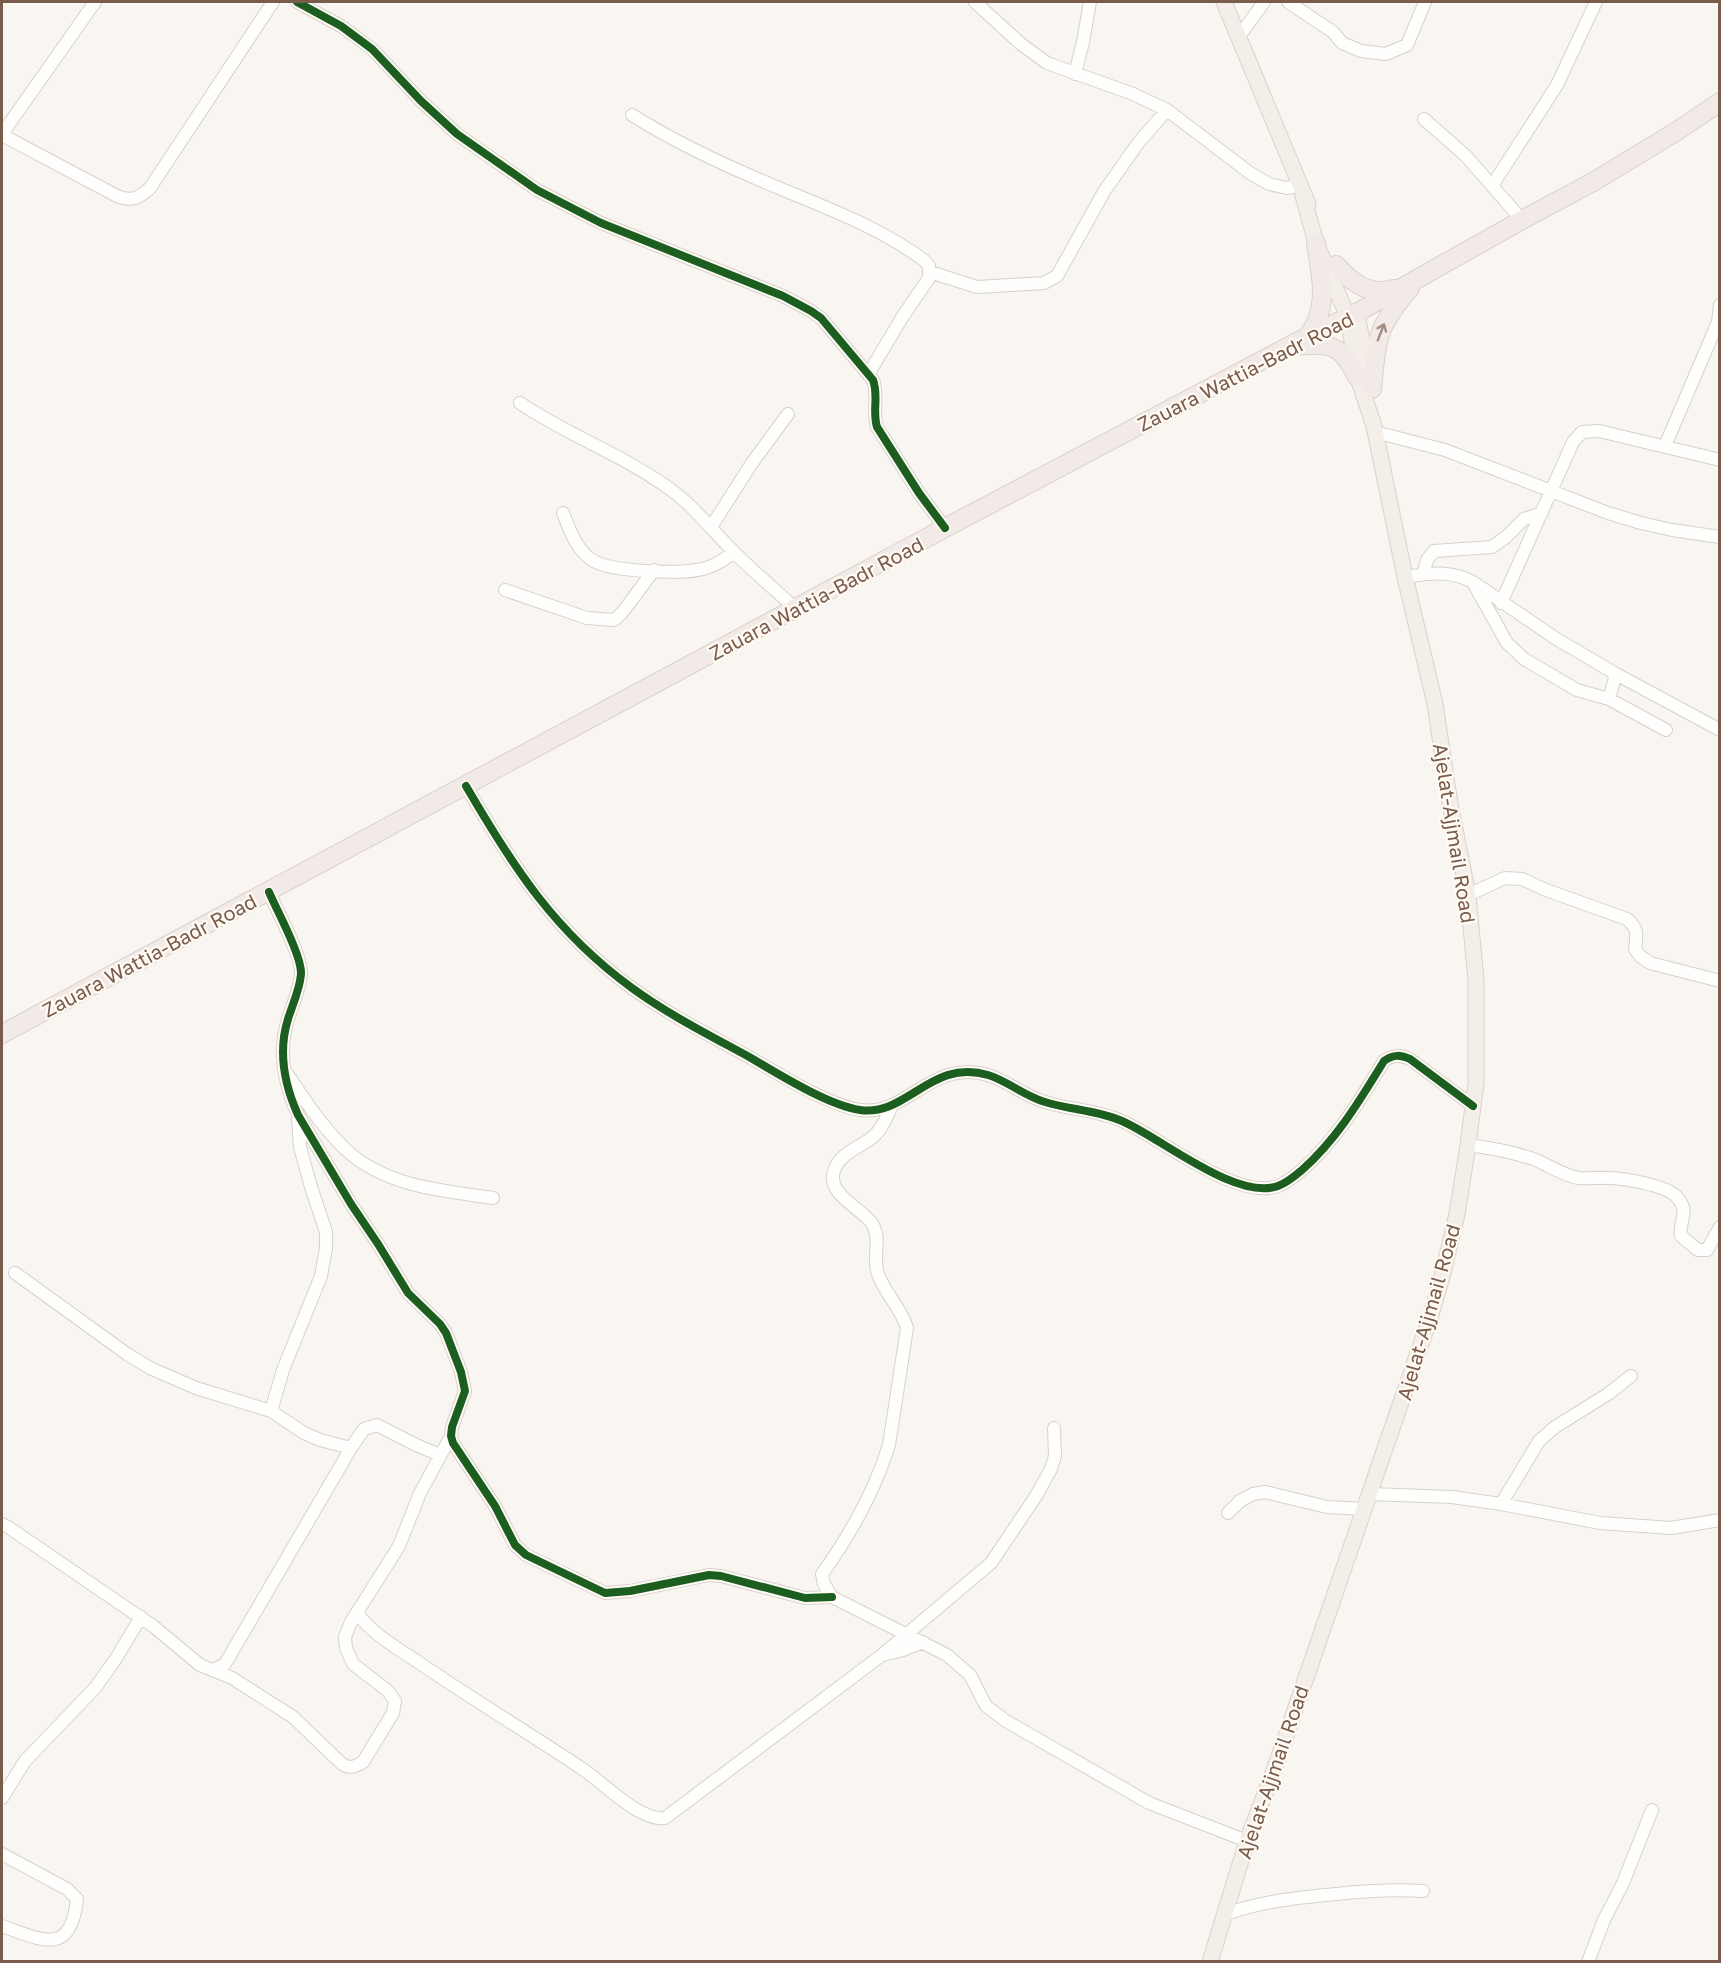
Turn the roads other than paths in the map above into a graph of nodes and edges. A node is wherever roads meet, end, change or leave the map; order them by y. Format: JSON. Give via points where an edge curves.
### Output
{"nodes":[{"id":1,"x":95,"y":2,"type":"edge"},
{"id":2,"x":273,"y":2,"type":"edge"},
{"id":3,"x":297,"y":2,"type":"edge"},
{"id":4,"x":975,"y":2,"type":"edge"},
{"id":5,"x":1090,"y":2,"type":"edge"},
{"id":6,"x":1224,"y":2,"type":"edge"},
{"id":7,"x":1264,"y":2,"type":"edge"},
{"id":8,"x":1288,"y":2,"type":"edge"},
{"id":9,"x":1425,"y":2,"type":"edge"},
{"id":10,"x":1596,"y":2,"type":"edge"},
{"id":11,"x":1238,"y":38,"type":"junction"},
{"id":12,"x":1075,"y":74,"type":"junction"},
{"id":13,"x":1719,"y":102,"type":"edge"},
{"id":14,"x":1167,"y":111,"type":"junction"},
{"id":15,"x":632,"y":115,"type":"dead end"},
{"id":16,"x":1424,"y":119,"type":"dead end"},
{"id":17,"x":2,"y":134,"type":"edge"},
{"id":18,"x":1492,"y":186,"type":"junction"},
{"id":19,"x":1301,"y":191,"type":"junction"},
{"id":20,"x":1522,"y":220,"type":"junction"},
{"id":21,"x":1316,"y":243,"type":"junction"},
{"id":22,"x":1336,"y":265,"type":"junction"},
{"id":23,"x":930,"y":272,"type":"junction"},
{"id":24,"x":1411,"y":283,"type":"junction"},
{"id":25,"x":1719,"y":305,"type":"edge"},
{"id":26,"x":1352,"y":315,"type":"junction"},
{"id":27,"x":1300,"y":340,"type":"junction"},
{"id":28,"x":869,"y":373,"type":"junction"},
{"id":29,"x":1365,"y":384,"type":"junction"},
{"id":30,"x":520,"y":403,"type":"dead end"},
{"id":31,"x":788,"y":414,"type":"dead end"},
{"id":32,"x":1374,"y":429,"type":"junction"},
{"id":33,"x":1665,"y":446,"type":"junction"},
{"id":34,"x":1719,"y":460,"type":"edge"},
{"id":35,"x":1552,"y":491,"type":"junction"},
{"id":36,"x":563,"y":513,"type":"dead end"},
{"id":37,"x":1542,"y":513,"type":"junction"},
{"id":38,"x":711,"y":527,"type":"junction"},
{"id":39,"x":945,"y":528,"type":"junction"},
{"id":40,"x":1719,"y":537,"type":"edge"},
{"id":41,"x":734,"y":552,"type":"junction"},
{"id":42,"x":654,"y":570,"type":"junction"},
{"id":43,"x":1423,"y":574,"type":"junction"},
{"id":44,"x":1405,"y":577,"type":"junction"},
{"id":45,"x":1473,"y":582,"type":"junction"},
{"id":46,"x":505,"y":590,"type":"dead end"},
{"id":47,"x":1502,"y":603,"type":"junction"},
{"id":48,"x":796,"y":609,"type":"junction"},
{"id":49,"x":1616,"y":674,"type":"junction"},
{"id":50,"x":1609,"y":699,"type":"junction"},
{"id":51,"x":1666,"y":730,"type":"dead end"},
{"id":52,"x":1719,"y":730,"type":"edge"},
{"id":53,"x":466,"y":786,"type":"junction"},
{"id":54,"x":268,"y":892,"type":"junction"},
{"id":55,"x":1468,"y":895,"type":"junction"},
{"id":56,"x":1719,"y":981,"type":"edge"},
{"id":57,"x":2,"y":1034,"type":"edge"},
{"id":58,"x":284,"y":1069,"type":"junction"},
{"id":59,"x":892,"y":1105,"type":"junction"},
{"id":60,"x":1473,"y":1106,"type":"junction"},
{"id":61,"x":298,"y":1114,"type":"junction"},
{"id":62,"x":1468,"y":1144,"type":"junction"},
{"id":63,"x":493,"y":1198,"type":"dead end"},
{"id":64,"x":1719,"y":1227,"type":"edge"},
{"id":65,"x":15,"y":1273,"type":"dead end"},
{"id":66,"x":1631,"y":1376,"type":"dead end"},
{"id":67,"x":271,"y":1411,"type":"junction"},
{"id":68,"x":1054,"y":1428,"type":"dead end"},
{"id":69,"x":451,"y":1436,"type":"junction"},
{"id":70,"x":351,"y":1448,"type":"junction"},
{"id":71,"x":440,"y":1455,"type":"junction"},
{"id":72,"x":1370,"y":1494,"type":"junction"},
{"id":73,"x":1501,"y":1504,"type":"junction"},
{"id":74,"x":1365,"y":1509,"type":"junction"},
{"id":75,"x":1228,"y":1513,"type":"dead end"},
{"id":76,"x":1719,"y":1520,"type":"edge"},
{"id":77,"x":2,"y":1524,"type":"edge"},
{"id":78,"x":822,"y":1574,"type":"junction"},
{"id":79,"x":832,"y":1597,"type":"junction"},
{"id":80,"x":805,"y":1598,"type":"junction"},
{"id":81,"x":357,"y":1613,"type":"junction"},
{"id":82,"x":141,"y":1617,"type":"junction"},
{"id":83,"x":906,"y":1634,"type":"junction"},
{"id":84,"x":923,"y":1642,"type":"junction"},
{"id":85,"x":882,"y":1655,"type":"junction"},
{"id":86,"x":225,"y":1664,"type":"junction"},
{"id":87,"x":213,"y":1670,"type":"junction"},
{"id":88,"x":232,"y":1678,"type":"junction"},
{"id":89,"x":2,"y":1798,"type":"edge"},
{"id":90,"x":1652,"y":1810,"type":"dead end"},
{"id":91,"x":1247,"y":1841,"type":"junction"},
{"id":92,"x":2,"y":1854,"type":"edge"},
{"id":93,"x":1423,"y":1891,"type":"dead end"},
{"id":94,"x":1223,"y":1916,"type":"junction"},
{"id":95,"x":2,"y":1926,"type":"edge"},
{"id":96,"x":1210,"y":1962,"type":"edge"},
{"id":97,"x":1588,"y":1962,"type":"edge"}],
"edges":[{"from":1,"to":17,"type":"street"},
{"from":2,"to":17,"type":"street","via":[[150,188],[137,198],[117,196]]},
{"from":3,"to":28,"type":"street","via":[[372,49],[435,115],[514,175],[601,223],[811,310]]},
{"from":4,"to":12,"type":"street","via":[[1036,57]]},
{"from":5,"to":12,"type":"street"},
{"from":6,"to":11,"type":"main road"},
{"from":7,"to":11,"type":"street"},
{"from":8,"to":9,"type":"street","via":[[1342,42],[1361,51],[1386,54],[1407,45]]},
{"from":10,"to":18,"type":"street","via":[[1557,85]]},
{"from":11,"to":19,"type":"main road"},
{"from":12,"to":14,"type":"street","via":[[1133,94]]},
{"from":13,"to":20,"type":"highway","name":"Zauara Wattia-Badr Road","via":[[1593,182]]},
{"from":14,"to":19,"type":"street","via":[[1259,179]]},
{"from":14,"to":23,"type":"street","via":[[1105,190],[1057,276],[1044,284],[977,287]]},
{"from":15,"to":23,"type":"street","via":[[718,162],[872,228],[920,257]]},
{"from":16,"to":18,"type":"street","via":[[1466,156]]},
{"from":18,"to":20,"type":"street"},
{"from":19,"to":21,"type":"main road"},
{"from":19,"to":22,"type":"main road"},
{"from":20,"to":24,"type":"highway","name":"Zauara Wattia-Badr Road"},
{"from":21,"to":26,"type":"main road"},
{"from":21,"to":27,"type":"highway","via":[[1322,298],[1319,315]]},
{"from":22,"to":24,"type":"highway","via":[[1351,280],[1370,290],[1385,292]]},
{"from":22,"to":26,"type":"main road"},
{"from":23,"to":28,"type":"street"},
{"from":24,"to":26,"type":"highway","name":"Zauara Wattia-Badr Road"},
{"from":29,"to":24,"type":"highway","one_way":true,"via":[[1381,328]]},
{"from":25,"to":33,"type":"street","via":[[1718,322]]},
{"from":26,"to":27,"type":"highway","name":"Zauara Wattia-Badr Road"},
{"from":26,"to":29,"type":"main road","name":"Ajelat-Ajjmail Road"},
{"from":27,"to":29,"type":"highway","via":[[1335,347]]},
{"from":27,"to":39,"type":"highway","name":"Zauara Wattia-Badr Road"},
{"from":28,"to":39,"type":"street","via":[[876,387],[877,427]]},
{"from":29,"to":32,"type":"main road","name":"Ajelat-Ajjmail Road"},
{"from":30,"to":38,"type":"street","via":[[651,476]]},
{"from":31,"to":38,"type":"street"},
{"from":32,"to":35,"type":"street","via":[[1445,450]]},
{"from":32,"to":44,"type":"main road","name":"Ajelat-Ajjmail Road"},
{"from":33,"to":34,"type":"street"},
{"from":33,"to":35,"type":"street","via":[[1599,431],[1582,432],[1573,442]]},
{"from":35,"to":37,"type":"street"},
{"from":35,"to":40,"type":"street","via":[[1641,523]]},
{"from":36,"to":42,"type":"street","via":[[577,544],[594,561],[622,569]]},
{"from":37,"to":43,"type":"street","via":[[1524,519],[1492,547],[1434,551]]},
{"from":37,"to":47,"type":"street"},
{"from":38,"to":41,"type":"street"},
{"from":39,"to":48,"type":"highway","name":"Zauara Wattia-Badr Road"},
{"from":41,"to":42,"type":"street","via":[[705,569]]},
{"from":41,"to":48,"type":"street"},
{"from":42,"to":46,"type":"street","via":[[614,620],[586,618]]},
{"from":43,"to":44,"type":"street"},
{"from":43,"to":45,"type":"street","via":[[1453,574]]},
{"from":44,"to":55,"type":"main road","name":"Ajelat-Ajjmail Road","via":[[1435,704]]},
{"from":45,"to":47,"type":"street"},
{"from":45,"to":50,"type":"street","via":[[1507,643],[1524,659],[1577,690]]},
{"from":47,"to":49,"type":"street"},
{"from":48,"to":53,"type":"highway","name":"Zauara Wattia-Badr Road"},
{"from":49,"to":50,"type":"street"},
{"from":49,"to":52,"type":"street"},
{"from":50,"to":51,"type":"street"},
{"from":53,"to":54,"type":"highway","name":"Zauara Wattia-Badr Road"},
{"from":53,"to":59,"type":"street","via":[[530,888],[592,956],[627,984],[814,1092],[850,1108],[882,1109]]},
{"from":54,"to":57,"type":"highway","name":"Zauara Wattia-Badr Road"},
{"from":54,"to":58,"type":"street","via":[[298,958],[301,974],[284,1030]]},
{"from":55,"to":56,"type":"street","via":[[1505,878],[1522,879],[1626,919],[1636,927],[1635,949],[1650,963]]},
{"from":55,"to":60,"type":"main road","name":"Ajelat-Ajjmail Road","via":[[1476,980]]},
{"from":58,"to":61,"type":"street"},
{"from":58,"to":63,"type":"street","via":[[319,1120],[352,1155],[372,1168],[424,1187]]},
{"from":59,"to":60,"type":"street","via":[[950,1074],[984,1074],[1041,1101],[1117,1118],[1216,1175],[1265,1188],[1293,1177],[1319,1154],[1339,1132],[1389,1057],[1401,1055],[1410,1059]]},
{"from":59,"to":78,"type":"street","via":[[879,1131],[840,1159],[833,1173],[841,1196],[873,1224],[878,1243],[877,1272],[907,1328],[885,1458],[849,1531]]},
{"from":60,"to":62,"type":"main road","name":"Ajelat-Ajjmail Road"},
{"from":61,"to":67,"type":"street","via":[[300,1147],[326,1232],[326,1248],[321,1276]]},
{"from":61,"to":69,"type":"street","via":[[408,1293],[446,1333],[465,1391]]},
{"from":62,"to":64,"type":"street","via":[[1537,1160],[1572,1177],[1625,1180],[1673,1193],[1683,1206],[1681,1236],[1698,1250],[1707,1250]]},
{"from":62,"to":72,"type":"main road","name":"Ajelat-Ajjmail Road","via":[[1442,1277]]},
{"from":65,"to":67,"type":"street","via":[[150,1368],[196,1388]]},
{"from":66,"to":73,"type":"street","via":[[1539,1441]]},
{"from":67,"to":70,"type":"street","via":[[304,1433]]},
{"from":68,"to":83,"type":"street","via":[[1055,1456],[1051,1469],[1002,1549],[984,1569]]},
{"from":69,"to":71,"type":"street"},
{"from":69,"to":80,"type":"street","via":[[515,1545],[526,1555],[595,1588],[614,1593],[708,1575]]},
{"from":70,"to":71,"type":"street","via":[[364,1429],[377,1425]]},
{"from":70,"to":86,"type":"street"},
{"from":71,"to":81,"type":"street","via":[[399,1546]]},
{"from":72,"to":73,"type":"street","via":[[1452,1497]]},
{"from":72,"to":74,"type":"main road","name":"Ajelat-Ajjmail Road"},
{"from":73,"to":76,"type":"street","via":[[1600,1523],[1671,1528]]},
{"from":74,"to":75,"type":"street","via":[[1327,1507],[1265,1492],[1240,1501]]},
{"from":74,"to":91,"type":"main road","name":"Ajelat-Ajjmail Road"},
{"from":77,"to":82,"type":"street"},
{"from":78,"to":79,"type":"street"},
{"from":78,"to":80,"type":"street"},
{"from":79,"to":80,"type":"street"},
{"from":79,"to":83,"type":"street"},
{"from":81,"to":85,"type":"street","via":[[392,1644],[478,1703],[584,1770],[636,1809],[658,1819],[675,1812]]},
{"from":81,"to":88,"type":"street","via":[[345,1637],[349,1658],[388,1691],[396,1706],[363,1762],[355,1767],[342,1764],[292,1717]]},
{"from":82,"to":87,"type":"street","via":[[200,1665]]},
{"from":82,"to":89,"type":"street","via":[[95,1688],[25,1761]]},
{"from":83,"to":84,"type":"street"},
{"from":83,"to":85,"type":"street"},
{"from":84,"to":85,"type":"street"},
{"from":84,"to":91,"type":"street","via":[[958,1663],[970,1675],[986,1706],[1006,1720],[1149,1803]]},
{"from":86,"to":87,"type":"street"},
{"from":86,"to":88,"type":"street"},
{"from":87,"to":88,"type":"street"},
{"from":90,"to":97,"type":"street"},
{"from":91,"to":94,"type":"main road","name":"Ajelat-Ajjmail Road"},
{"from":92,"to":95,"type":"street","via":[[67,1889],[78,1899],[73,1920],[59,1939],[42,1939]]},
{"from":93,"to":94,"type":"street","via":[[1357,1891],[1287,1898]]},
{"from":94,"to":96,"type":"main road","name":"Ajelat-Ajjmail Road"}]}
